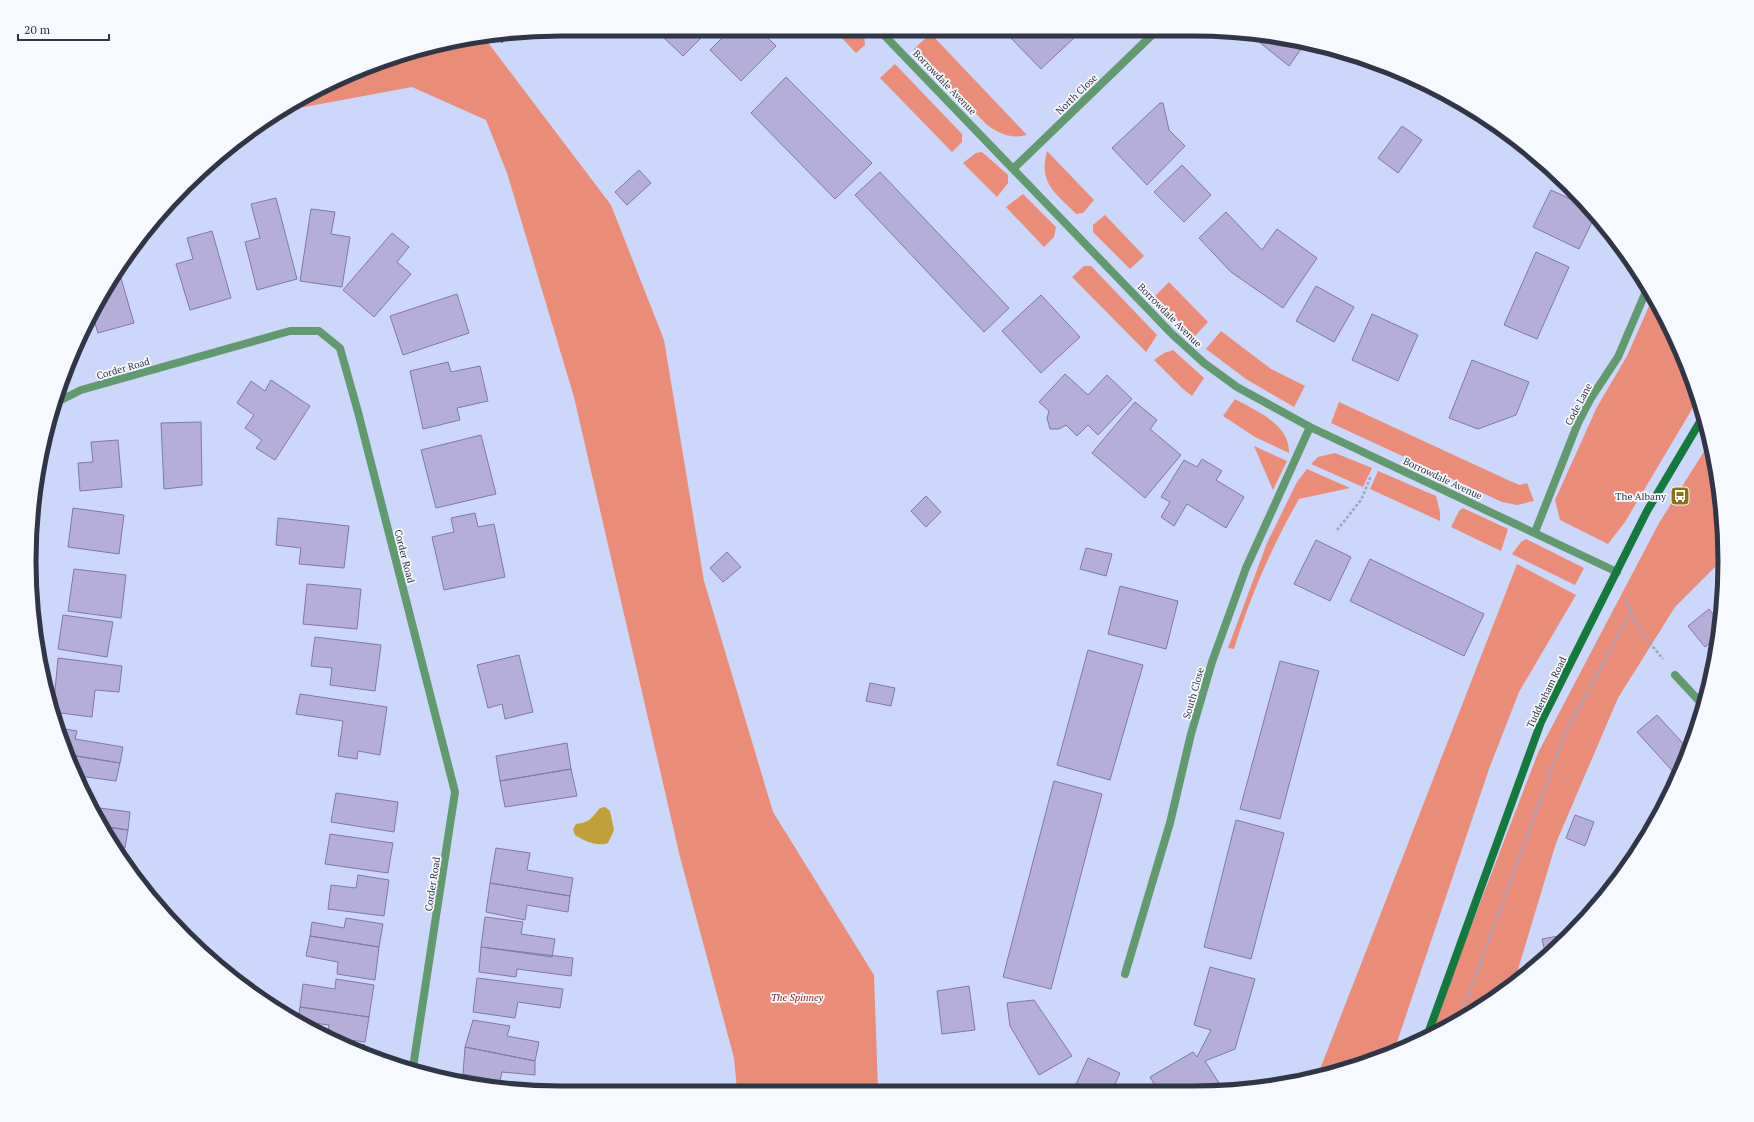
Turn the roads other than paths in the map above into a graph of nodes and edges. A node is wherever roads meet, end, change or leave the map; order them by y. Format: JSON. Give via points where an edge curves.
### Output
{"nodes":[{"id":1,"x":886,"y":36,"type":"edge"},
{"id":2,"x":1151,"y":36,"type":"edge"},
{"id":3,"x":1014,"y":168,"type":"junction"},
{"id":4,"x":1645,"y":294,"type":"edge"},
{"id":5,"x":62,"y":400,"type":"edge"},
{"id":6,"x":1699,"y":423,"type":"edge"},
{"id":7,"x":1310,"y":428,"type":"junction"},
{"id":8,"x":1535,"y":532,"type":"junction"},
{"id":9,"x":1617,"y":572,"type":"junction"},
{"id":10,"x":1676,"y":675,"type":"road end"},
{"id":11,"x":1699,"y":700,"type":"edge"},
{"id":12,"x":1125,"y":974,"type":"dead end"},
{"id":13,"x":1429,"y":1030,"type":"edge"},
{"id":14,"x":413,"y":1064,"type":"edge"}],
"edges":[{"from":1,"to":3,"type":"street","name":"Borrowdale Avenue"},
{"from":2,"to":3,"type":"street","name":"North Close"},
{"from":3,"to":7,"type":"street","name":"Borrowdale Avenue","via":[[1172,334],[1199,358],[1237,387]]},
{"from":4,"to":8,"type":"street","name":"Code Lane","via":[[1618,357],[1578,423]]},
{"from":5,"to":14,"type":"street","name":"Corder Road","via":[[81,390],[290,331],[319,331],[340,348],[455,792]]},
{"from":6,"to":9,"type":"street","name":"Tuddenham Road","via":[[1646,511]]},
{"from":7,"to":8,"type":"street","name":"Borrowdale Avenue"},
{"from":7,"to":12,"type":"street","name":"South Close","via":[[1246,568],[1212,662],[1170,823]]},
{"from":8,"to":9,"type":"street","name":"Borrowdale Avenue"},
{"from":9,"to":13,"type":"street","name":"Tuddenham Road","via":[[1541,722]]},
{"from":10,"to":11,"type":"street"}]}
